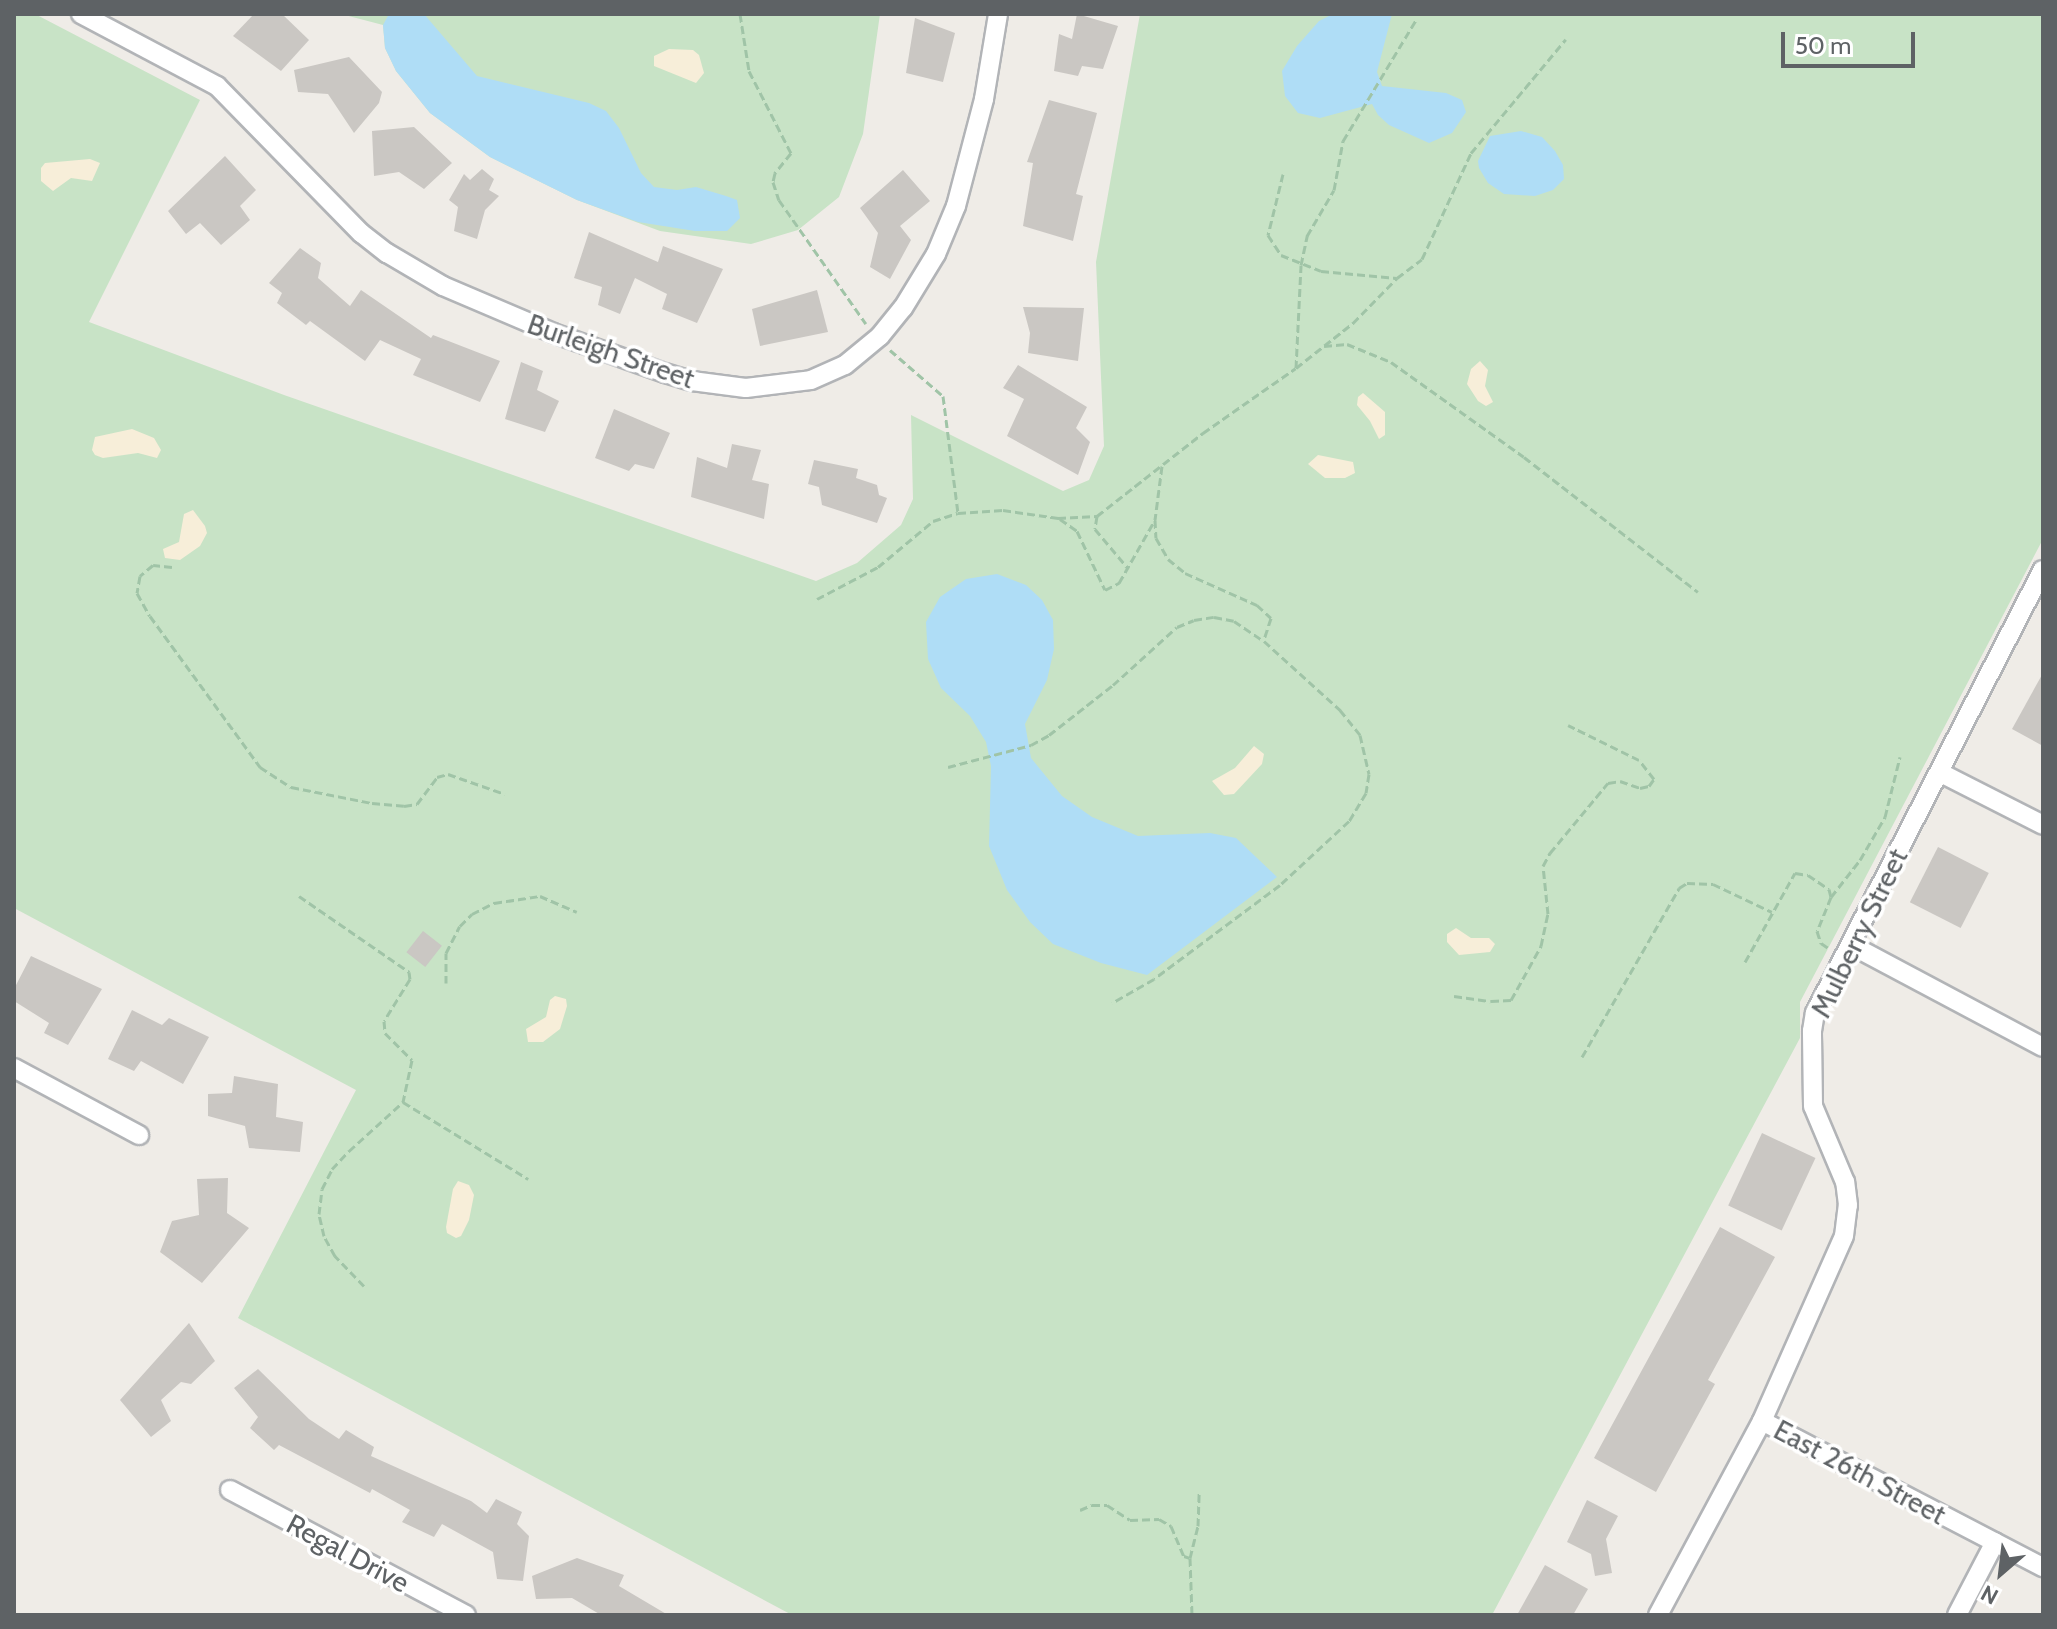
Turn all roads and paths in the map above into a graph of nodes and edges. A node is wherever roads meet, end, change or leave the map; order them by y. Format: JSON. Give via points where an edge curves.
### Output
{"nodes":[{"id":1,"x":81,"y":14,"type":"edge"},
{"id":2,"x":998,"y":14,"type":"edge"},
{"id":3,"x":741,"y":15,"type":"edge"},
{"id":4,"x":1416,"y":20,"type":"dead end"},
{"id":5,"x":1566,"y":39,"type":"dead end"},
{"id":6,"x":1283,"y":174,"type":"dead end"},
{"id":7,"x":1301,"y":265,"type":"junction"},
{"id":8,"x":1397,"y":278,"type":"junction"},
{"id":9,"x":877,"y":339,"type":"junction"},
{"id":10,"x":1324,"y":346,"type":"junction"},
{"id":11,"x":1296,"y":368,"type":"junction"},
{"id":12,"x":1162,"y":466,"type":"junction"},
{"id":13,"x":958,"y":513,"type":"junction"},
{"id":14,"x":1097,"y":516,"type":"junction"},
{"id":15,"x":1058,"y":518,"type":"junction"},
{"id":16,"x":1155,"y":520,"type":"junction"},
{"id":17,"x":172,"y":567,"type":"dead end"},
{"id":18,"x":1128,"y":568,"type":"junction"},
{"id":19,"x":2041,"y":577,"type":"edge"},
{"id":20,"x":1698,"y":592,"type":"dead end"},
{"id":21,"x":817,"y":599,"type":"dead end"},
{"id":22,"x":1264,"y":641,"type":"junction"},
{"id":23,"x":1568,"y":725,"type":"dead end"},
{"id":24,"x":1900,"y":757,"type":"dead end"},
{"id":25,"x":948,"y":767,"type":"dead end"},
{"id":26,"x":1941,"y":773,"type":"junction"},
{"id":27,"x":505,"y":794,"type":"dead end"},
{"id":28,"x":2043,"y":825,"type":"edge"},
{"id":29,"x":299,"y":896,"type":"dead end"},
{"id":30,"x":1831,"y":897,"type":"junction"},
{"id":31,"x":577,"y":912,"type":"dead end"},
{"id":32,"x":1772,"y":912,"type":"junction"},
{"id":33,"x":1847,"y":951,"type":"junction"},
{"id":34,"x":1745,"y":962,"type":"dead end"},
{"id":35,"x":446,"y":983,"type":"dead end"},
{"id":36,"x":1454,"y":996,"type":"dead end"},
{"id":37,"x":1112,"y":1003,"type":"dead end"},
{"id":38,"x":2043,"y":1047,"type":"edge"},
{"id":39,"x":1582,"y":1057,"type":"dead end"},
{"id":40,"x":14,"y":1068,"type":"edge"},
{"id":41,"x":403,"y":1102,"type":"junction"},
{"id":42,"x":139,"y":1135,"type":"dead end"},
{"id":43,"x":528,"y":1179,"type":"dead end"},
{"id":44,"x":364,"y":1286,"type":"dead end"},
{"id":45,"x":1762,"y":1421,"type":"junction"},
{"id":46,"x":230,"y":1490,"type":"dead end"},
{"id":47,"x":1199,"y":1491,"type":"dead end"},
{"id":48,"x":1080,"y":1510,"type":"dead end"},
{"id":49,"x":1995,"y":1542,"type":"junction"},
{"id":50,"x":1190,"y":1558,"type":"junction"},
{"id":51,"x":2043,"y":1567,"type":"edge"},
{"id":52,"x":466,"y":1615,"type":"edge"},
{"id":53,"x":1192,"y":1615,"type":"edge"},
{"id":54,"x":1658,"y":1615,"type":"edge"},
{"id":55,"x":1957,"y":1615,"type":"edge"}],
"edges":[{"from":1,"to":9,"type":"street","name":"Burleigh Street","via":[[217,86],[361,233],[467,298],[665,373],[733,387],[811,380],[845,365]]},
{"from":2,"to":9,"type":"street","name":"Burleigh Street","via":[[981,113],[956,206],[920,281]]},
{"from":3,"to":9,"type":"path","via":[[749,71],[791,153],[775,173],[779,200]]},
{"from":4,"to":7,"type":"path","via":[[1343,141],[1334,190],[1307,236]]},
{"from":5,"to":8,"type":"path","via":[[1471,153],[1422,259]]},
{"from":6,"to":7,"type":"path","via":[[1268,235],[1281,255]]},
{"from":7,"to":8,"type":"path","via":[[1346,276]]},
{"from":7,"to":11,"type":"path"},
{"from":8,"to":10,"type":"path"},
{"from":9,"to":13,"type":"path","via":[[943,396]]},
{"from":10,"to":11,"type":"path"},
{"from":10,"to":20,"type":"path","via":[[1347,344],[1404,370]]},
{"from":11,"to":12,"type":"path"},
{"from":12,"to":14,"type":"path"},
{"from":12,"to":16,"type":"path"},
{"from":13,"to":15,"type":"path","via":[[1003,510]]},
{"from":13,"to":21,"type":"path","via":[[933,521],[878,567]]},
{"from":14,"to":15,"type":"path"},
{"from":14,"to":18,"type":"path","via":[[1095,529]]},
{"from":15,"to":18,"type":"path","via":[[1077,531],[1105,590],[1119,583]]},
{"from":16,"to":18,"type":"path"},
{"from":16,"to":22,"type":"path","via":[[1156,538],[1168,559],[1185,573],[1257,605],[1271,618]]},
{"from":17,"to":27,"type":"path","via":[[153,565],[140,576],[137,593],[260,767],[291,787],[372,803],[417,804],[437,777],[448,774]]},
{"from":19,"to":26,"type":"street","name":"Mulberry Street"},
{"from":22,"to":25,"type":"path","via":[[1234,621],[1194,620],[1177,627],[1113,685],[1031,745]]},
{"from":22,"to":37,"type":"path","via":[[1360,735],[1369,774],[1366,793],[1349,821],[1308,863],[1154,979]]},
{"from":23,"to":36,"type":"path","via":[[1639,760],[1654,779],[1640,788],[1608,783],[1550,853],[1543,866],[1548,914],[1541,946],[1511,1000]]},
{"from":24,"to":30,"type":"path","via":[[1885,817]]},
{"from":26,"to":28,"type":"street"},
{"from":26,"to":33,"type":"street","name":"Mulberry Street"},
{"from":29,"to":41,"type":"path","via":[[409,972],[410,979],[384,1021],[385,1033],[412,1060]]},
{"from":30,"to":32,"type":"path","via":[[1821,882],[1795,873]]},
{"from":30,"to":33,"type":"path","via":[[1817,931],[1821,943]]},
{"from":31,"to":35,"type":"path","via":[[540,896],[494,903],[472,914],[446,953]]},
{"from":32,"to":34,"type":"path"},
{"from":32,"to":39,"type":"path","via":[[1713,884],[1679,888]]},
{"from":33,"to":38,"type":"street"},
{"from":33,"to":45,"type":"street","name":"Mulberry Street","via":[[1815,1013],[1811,1055],[1816,1116],[1845,1182],[1844,1236]]},
{"from":40,"to":42,"type":"street"},
{"from":41,"to":43,"type":"path"},
{"from":41,"to":44,"type":"path","via":[[340,1160],[322,1189],[319,1214],[324,1236]]},
{"from":45,"to":49,"type":"street","name":"East 26th Street"},
{"from":45,"to":54,"type":"street","name":"Mulberry Street"},
{"from":46,"to":52,"type":"street","name":"Regal Drive"},
{"from":47,"to":50,"type":"path"},
{"from":48,"to":50,"type":"path","via":[[1107,1505],[1130,1520],[1159,1519],[1171,1526],[1184,1556]]},
{"from":49,"to":51,"type":"street","name":"East 26th Street"},
{"from":49,"to":55,"type":"street"},
{"from":50,"to":53,"type":"path"}]}
